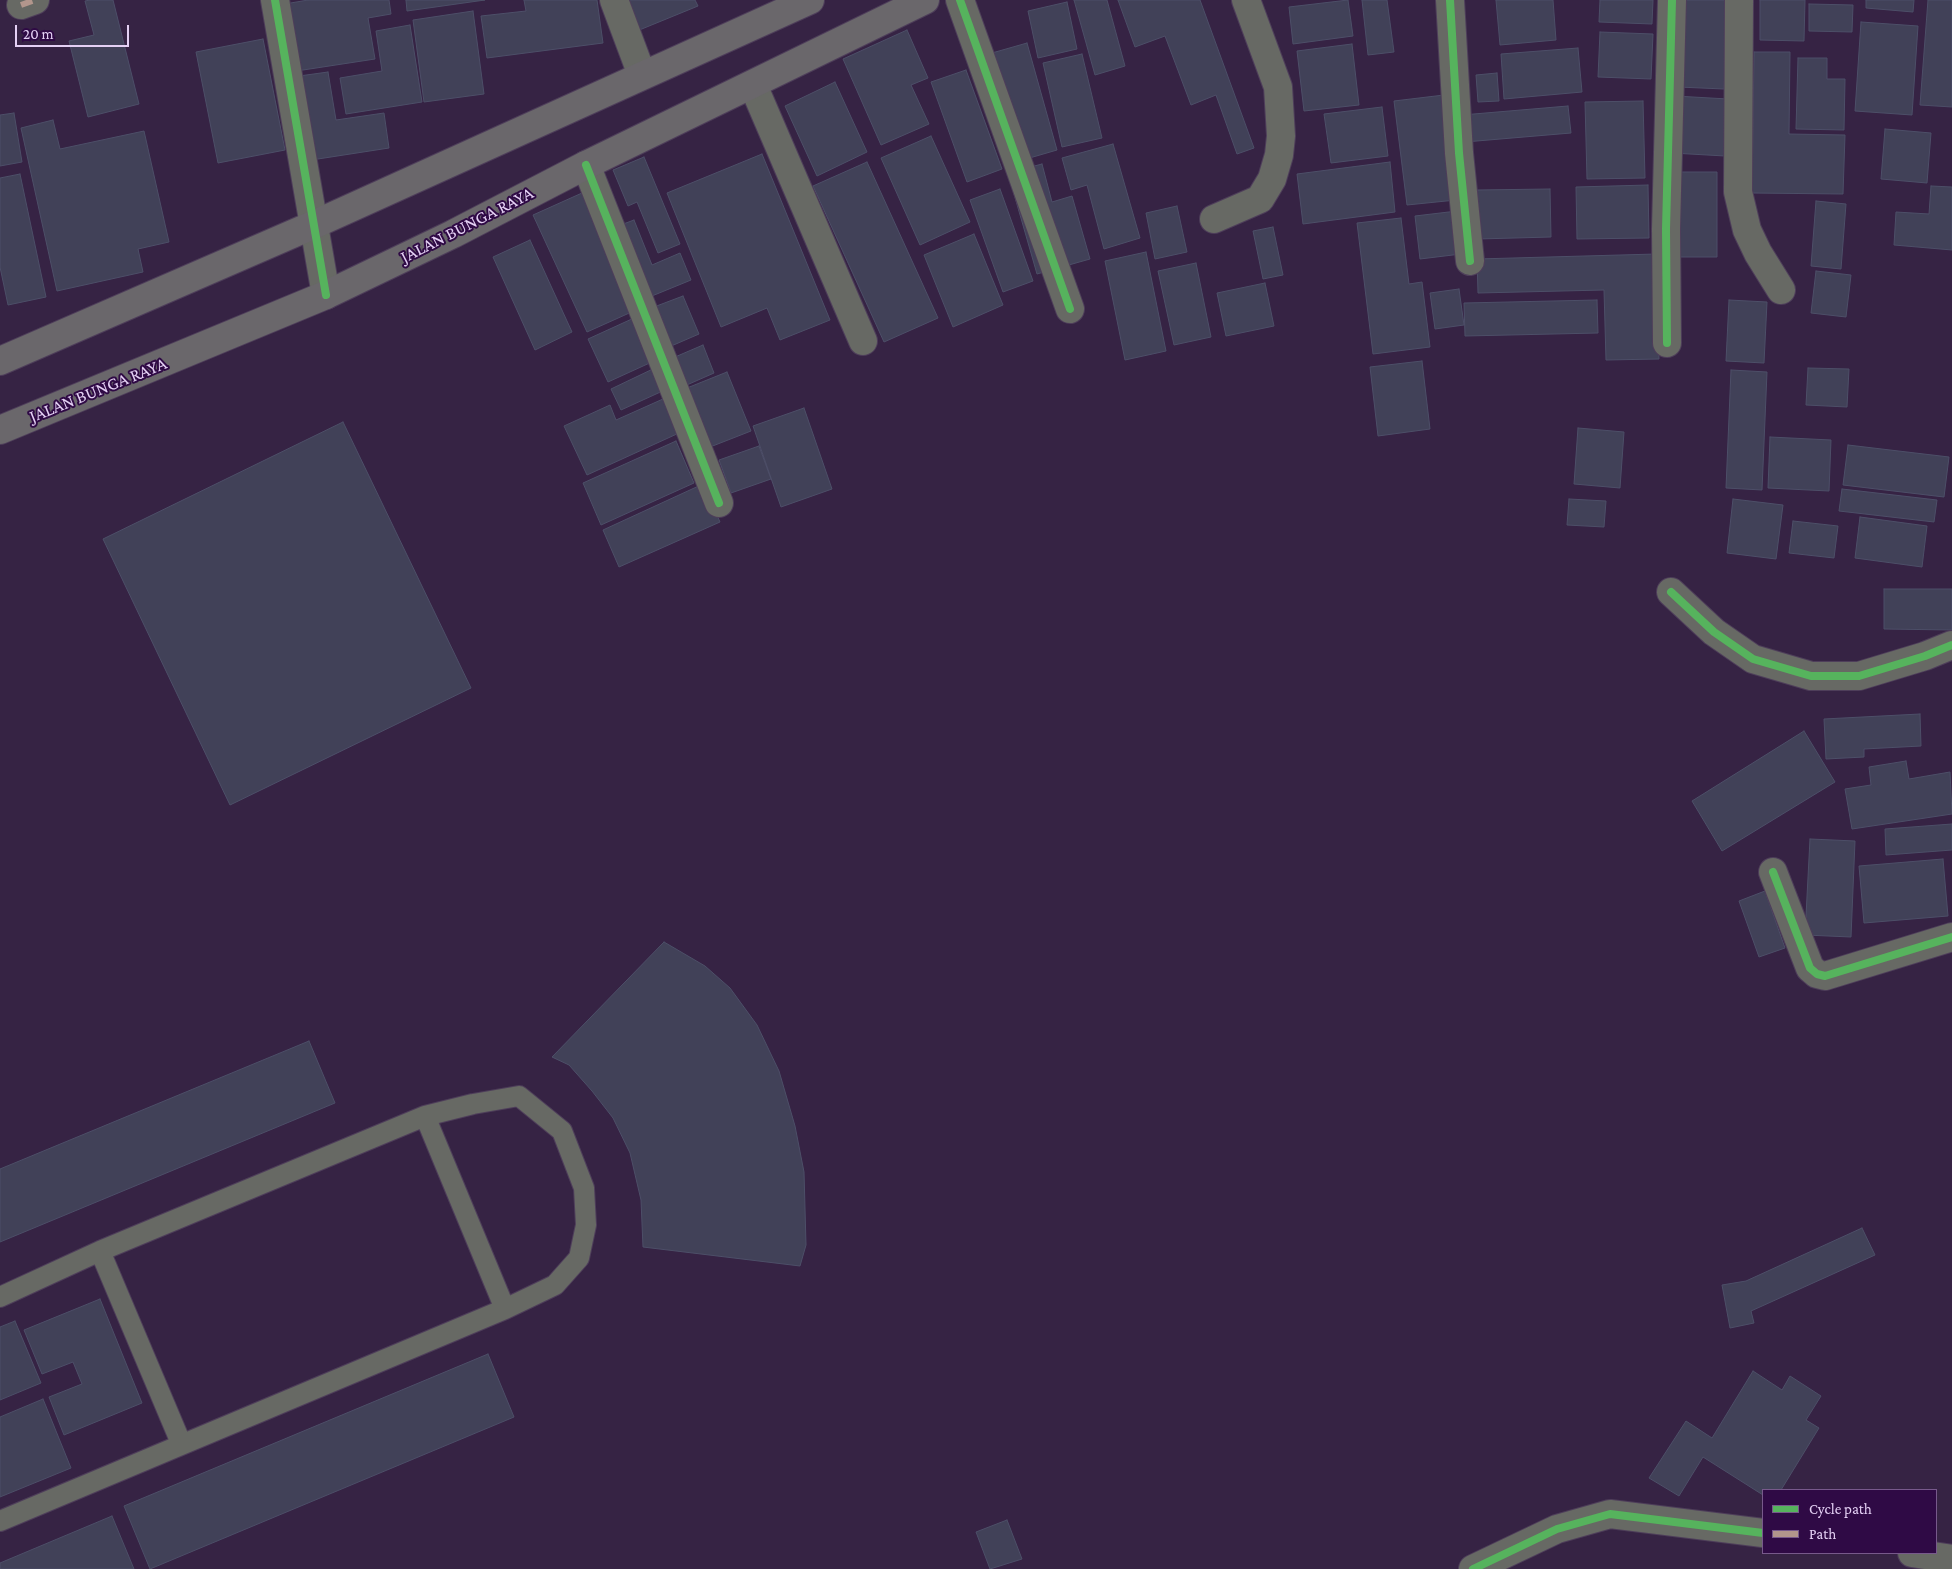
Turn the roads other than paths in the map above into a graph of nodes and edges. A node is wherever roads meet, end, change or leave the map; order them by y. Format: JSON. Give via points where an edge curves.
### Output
{"nodes":[{"id":1,"x":275,"y":0,"type":"edge"},
{"id":2,"x":614,"y":0,"type":"edge"},
{"id":3,"x":810,"y":0,"type":"edge"},
{"id":4,"x":926,"y":0,"type":"edge"},
{"id":5,"x":960,"y":0,"type":"edge"},
{"id":6,"x":1246,"y":0,"type":"edge"},
{"id":7,"x":1450,"y":0,"type":"edge"},
{"id":8,"x":1672,"y":0,"type":"edge"},
{"id":9,"x":1739,"y":0,"type":"edge"},
{"id":10,"x":642,"y":75,"type":"junction"},
{"id":11,"x":753,"y":84,"type":"junction"},
{"id":12,"x":586,"y":165,"type":"junction"},
{"id":13,"x":1214,"y":219,"type":"dead end"},
{"id":14,"x":313,"y":225,"type":"junction"},
{"id":15,"x":1470,"y":262,"type":"dead end"},
{"id":16,"x":1781,"y":290,"type":"dead end"},
{"id":17,"x":326,"y":296,"type":"junction"},
{"id":18,"x":1070,"y":309,"type":"dead end"},
{"id":19,"x":863,"y":341,"type":"dead end"},
{"id":20,"x":1667,"y":343,"type":"dead end"},
{"id":21,"x":0,"y":361,"type":"edge"},
{"id":22,"x":0,"y":430,"type":"edge"},
{"id":23,"x":719,"y":503,"type":"dead end"},
{"id":24,"x":1671,"y":592,"type":"dead end"},
{"id":25,"x":1952,"y":646,"type":"edge"},
{"id":26,"x":1773,"y":872,"type":"dead end"},
{"id":27,"x":1952,"y":937,"type":"edge"},
{"id":28,"x":425,"y":1116,"type":"junction"},
{"id":29,"x":100,"y":1251,"type":"junction"},
{"id":30,"x":0,"y":1297,"type":"edge"},
{"id":31,"x":505,"y":1308,"type":"junction"},
{"id":32,"x":181,"y":1443,"type":"junction"},
{"id":33,"x":0,"y":1520,"type":"edge"},
{"id":34,"x":1762,"y":1533,"type":"edge"},
{"id":35,"x":1919,"y":1554,"type":"edge"},
{"id":36,"x":1952,"y":1559,"type":"edge"},
{"id":37,"x":1473,"y":1569,"type":"edge"}],
"edges":[{"from":1,"to":14,"type":"street"},
{"from":2,"to":10,"type":"street"},
{"from":3,"to":10,"type":"main road"},
{"from":4,"to":11,"type":"main road","name":"JALAN BUNGA RAYA"},
{"from":5,"to":18,"type":"street"},
{"from":6,"to":13,"type":"street","via":[[1278,86],[1279,155],[1272,179],[1260,199]]},
{"from":7,"to":15,"type":"street","via":[[1459,153]]},
{"from":8,"to":20,"type":"street","via":[[1666,229]]},
{"from":9,"to":16,"type":"street","via":[[1738,192],[1747,230]]},
{"from":10,"to":14,"type":"main road"},
{"from":11,"to":12,"type":"main road","name":"JALAN BUNGA RAYA"},
{"from":11,"to":19,"type":"street"},
{"from":12,"to":17,"type":"main road","name":"JALAN BUNGA RAYA"},
{"from":12,"to":23,"type":"street"},
{"from":14,"to":17,"type":"street"},
{"from":14,"to":21,"type":"main road"},
{"from":17,"to":22,"type":"main road","name":"JALAN BUNGA RAYA"},
{"from":24,"to":25,"type":"street","via":[[1714,632],[1753,659],[1811,676],[1859,676]]},
{"from":26,"to":27,"type":"street","via":[[1810,968],[1817,974],[1825,976]]},
{"from":28,"to":29,"type":"lane"},
{"from":28,"to":31,"type":"lane"},
{"from":28,"to":31,"type":"lane","via":[[519,1096],[562,1130],[584,1188],[586,1225],[579,1258],[555,1285]]},
{"from":29,"to":30,"type":"lane"},
{"from":29,"to":32,"type":"lane"},
{"from":31,"to":32,"type":"lane"},
{"from":32,"to":33,"type":"lane"},
{"from":34,"to":37,"type":"street","via":[[1610,1514],[1557,1529]]},
{"from":35,"to":36,"type":"street"}]}
